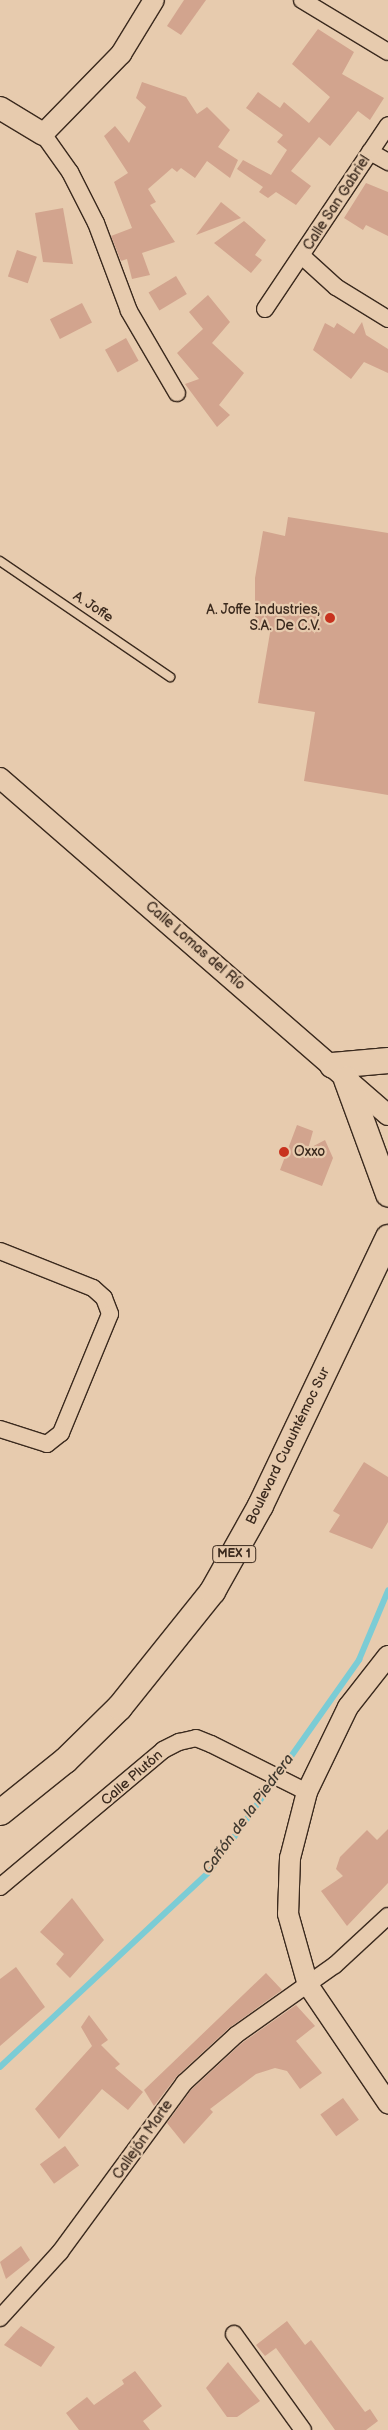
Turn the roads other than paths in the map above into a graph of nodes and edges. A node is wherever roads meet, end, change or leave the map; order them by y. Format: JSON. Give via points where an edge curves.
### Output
{"nodes":[{"id":1,"x":154,"y":0,"type":"edge"},
{"id":2,"x":302,"y":0,"type":"edge"},
{"id":3,"x":388,"y":52,"type":"edge"},
{"id":4,"x":0,"y":108,"type":"edge"},
{"id":5,"x":388,"y":125,"type":"edge"},
{"id":6,"x":43,"y":134,"type":"junction"},
{"id":7,"x":370,"y":152,"type":"junction"},
{"id":8,"x":388,"y":162,"type":"edge"},
{"id":9,"x":303,"y":257,"type":"junction"},
{"id":10,"x":265,"y":309,"type":"dead end"},
{"id":11,"x":388,"y":319,"type":"edge"},
{"id":12,"x":177,"y":393,"type":"dead end"},
{"id":13,"x":0,"y":561,"type":"edge"},
{"id":14,"x":170,"y":677,"type":"dead end"},
{"id":15,"x":0,"y":778,"type":"edge"},
{"id":16,"x":388,"y":1060,"type":"edge"},
{"id":17,"x":339,"y":1072,"type":"junction"},
{"id":18,"x":388,"y":1115,"type":"edge"},
{"id":19,"x":388,"y":1194,"type":"edge"},
{"id":20,"x":388,"y":1237,"type":"edge"},
{"id":21,"x":0,"y":1251,"type":"edge"},
{"id":22,"x":0,"y":1429,"type":"edge"},
{"id":23,"x":388,"y":1656,"type":"edge"},
{"id":24,"x":307,"y":1792,"type":"junction"},
{"id":25,"x":0,"y":1812,"type":"edge"},
{"id":26,"x":0,"y":1887,"type":"edge"},
{"id":27,"x":388,"y":1916,"type":"edge"},
{"id":28,"x":308,"y":1985,"type":"junction"},
{"id":29,"x":388,"y":2103,"type":"edge"},
{"id":30,"x":0,"y":2318,"type":"edge"},
{"id":31,"x":234,"y":2334,"type":"dead end"},
{"id":32,"x":303,"y":2430,"type":"edge"}],
"edges":[{"from":1,"to":6,"type":"street","via":[[121,54],[72,110]]},
{"from":2,"to":3,"type":"street"},
{"from":4,"to":6,"type":"main road"},
{"from":5,"to":7,"type":"street","name":"Calle San Gabriel"},
{"from":6,"to":12,"type":"street","via":[[70,172],[96,223],[129,310]]},
{"from":7,"to":8,"type":"street"},
{"from":7,"to":9,"type":"street","name":"Calle San Gabriel"},
{"from":9,"to":10,"type":"street","name":"Calle San Gabriel"},
{"from":9,"to":11,"type":"street","name":"Calle San Gabriel","via":[[336,287]]},
{"from":13,"to":14,"type":"lane","name":"A. Joffe"},
{"from":15,"to":17,"type":"street","name":"Calle Lomas del Río"},
{"from":16,"to":17,"type":"main road"},
{"from":17,"to":18,"type":"street","name":"Calle Lomas del Río"},
{"from":17,"to":19,"type":"main road"},
{"from":20,"to":25,"type":"main road","name":"Boulevard Cuauhtémoc Sur","number":"MEX 1","via":[[278,1469],[212,1591],[119,1707],[58,1766]]},
{"from":21,"to":22,"type":"street","via":[[93,1288],[104,1298],[110,1314],[61,1433],[47,1444]]},
{"from":23,"to":24,"type":"street","via":[[348,1707]]},
{"from":24,"to":26,"type":"street","name":"Calle Plutón","via":[[196,1738],[179,1742],[163,1750]]},
{"from":24,"to":28,"type":"street","via":[[290,1858],[288,1914]]},
{"from":27,"to":28,"type":"street","name":"Callejón Marte"},
{"from":28,"to":29,"type":"street"},
{"from":28,"to":30,"type":"street","name":"Callejón Marte","via":[[236,2035],[184,2083],[60,2252]]},
{"from":31,"to":32,"type":"street"}]}
